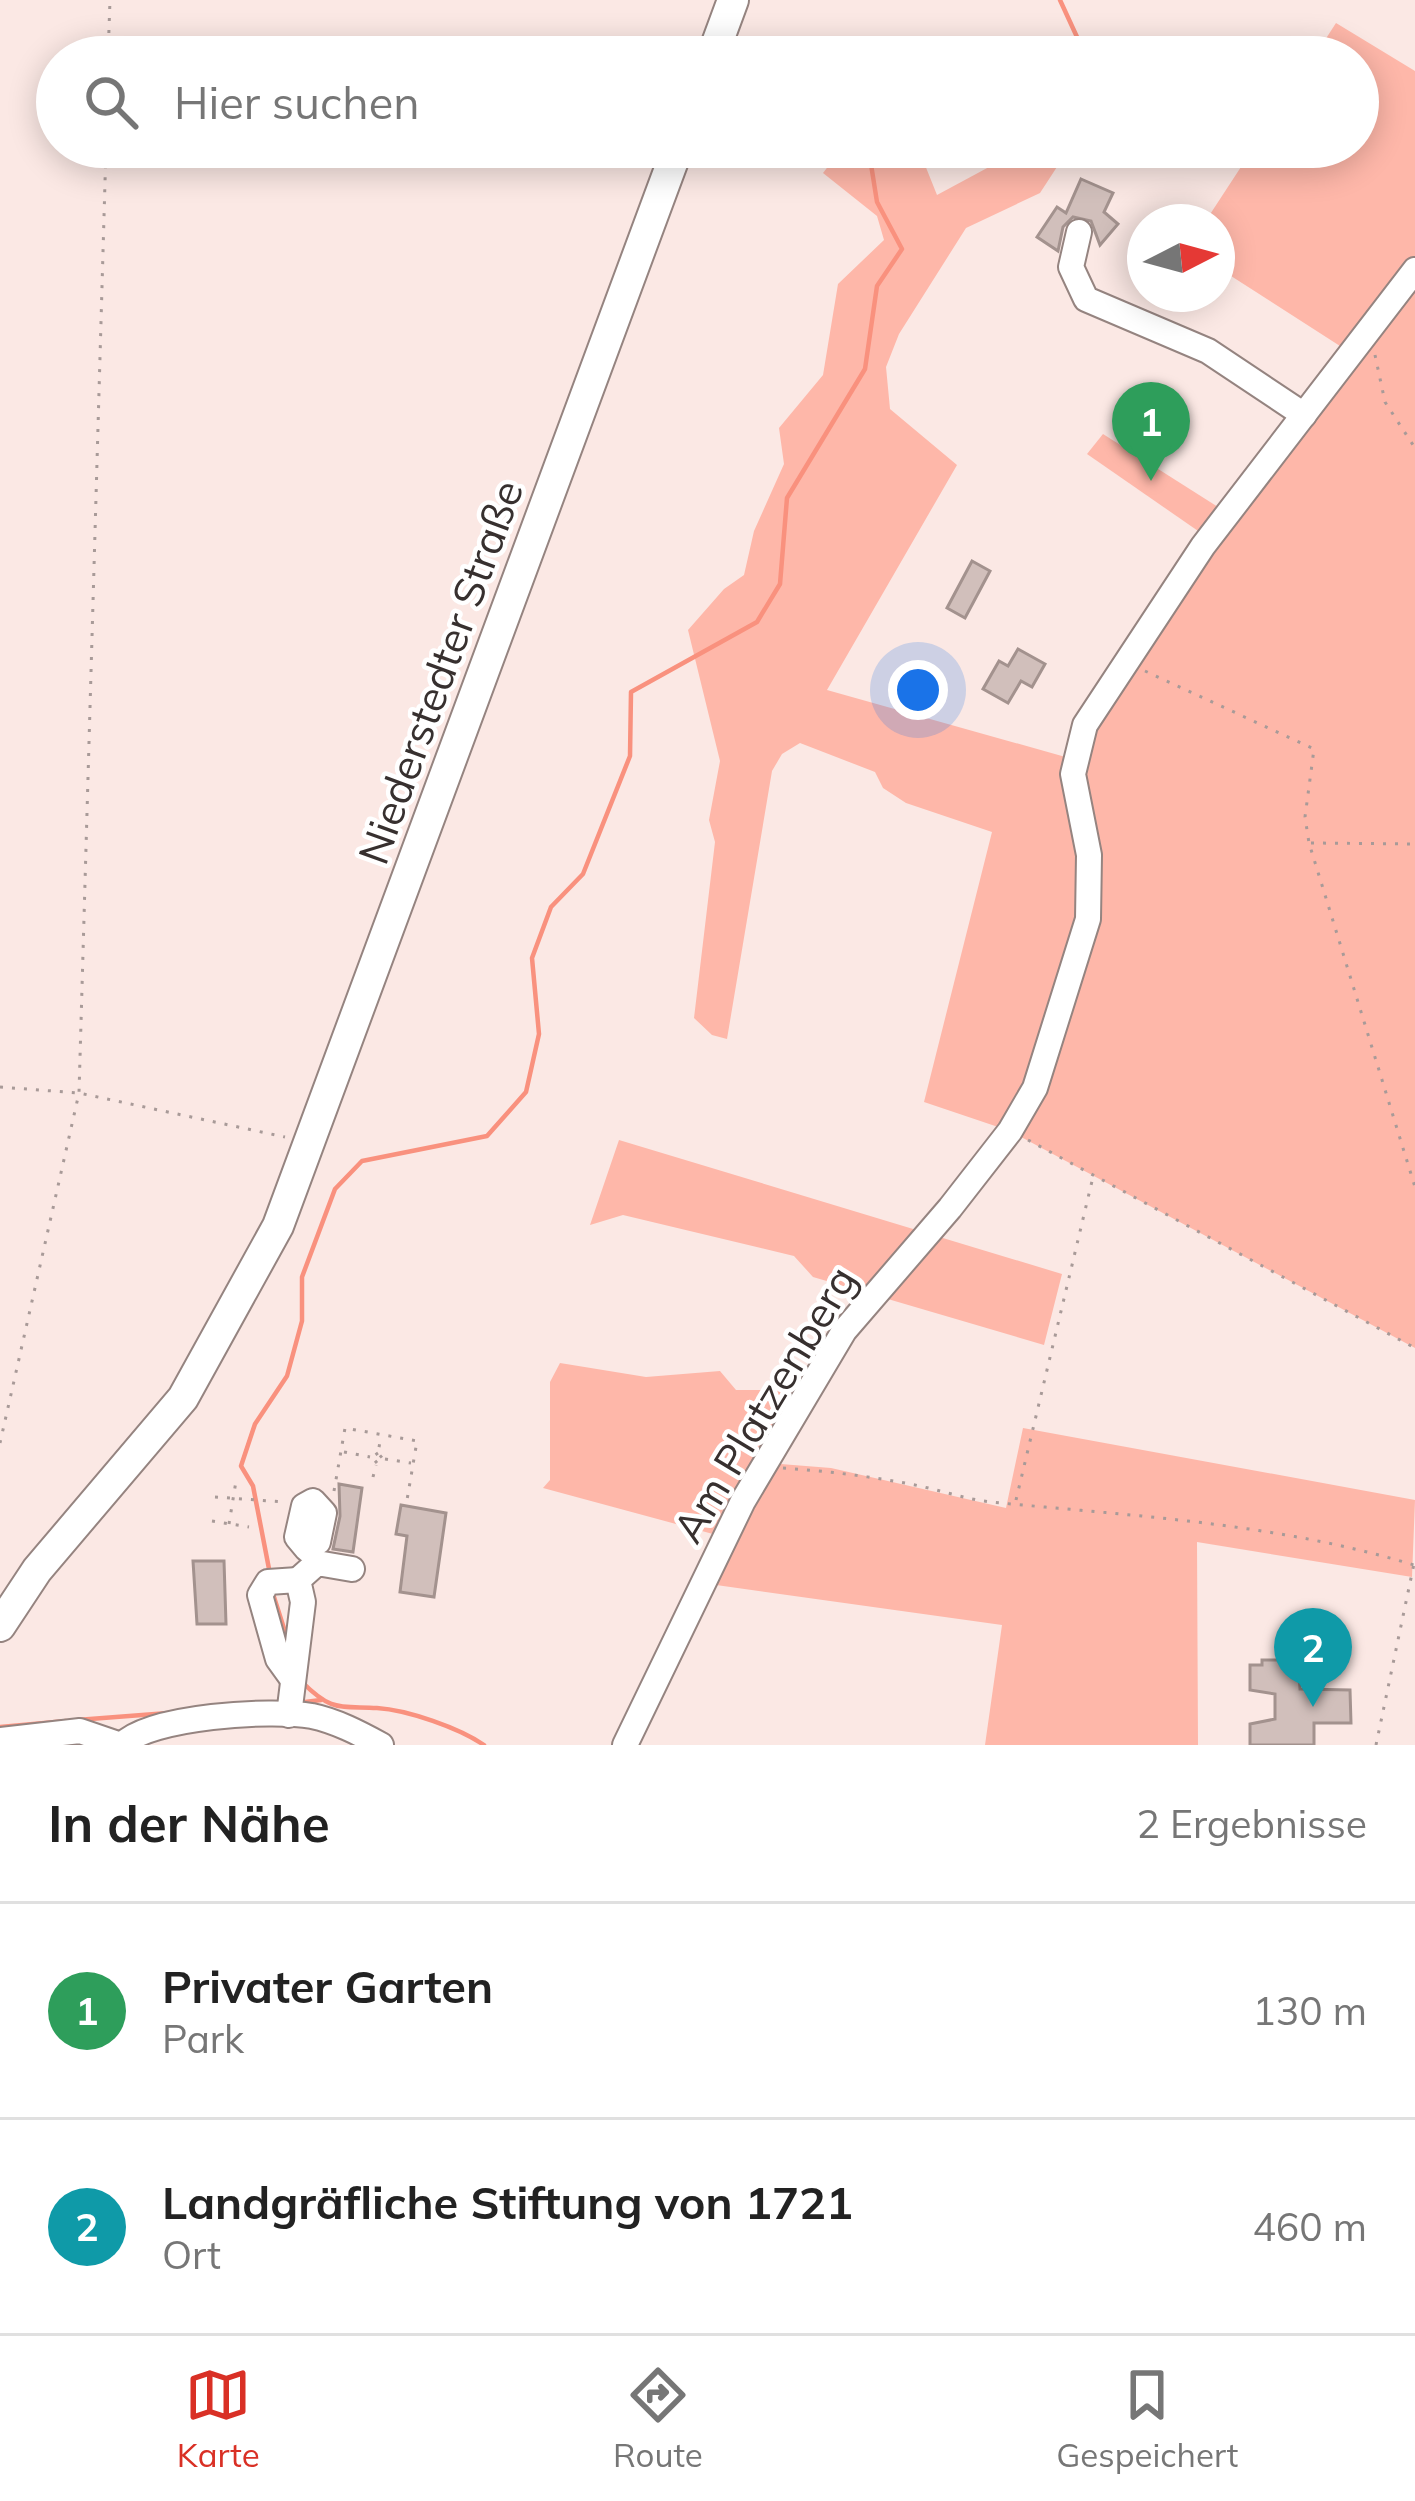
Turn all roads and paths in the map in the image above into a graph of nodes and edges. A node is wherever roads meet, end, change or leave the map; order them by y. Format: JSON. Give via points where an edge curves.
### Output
{"nodes":[{"id":1,"x":110,"y":0,"type":"edge"},
{"id":2,"x":733,"y":0,"type":"edge"},
{"id":3,"x":109,"y":36,"type":"edge"},
{"id":4,"x":720,"y":36,"type":"edge"},
{"id":5,"x":105,"y":168,"type":"edge"},
{"id":6,"x":670,"y":168,"type":"edge"},
{"id":7,"x":1079,"y":232,"type":"dead end"},
{"id":8,"x":1415,"y":270,"type":"edge"},
{"id":9,"x":1371,"y":324,"type":"junction"},
{"id":10,"x":1304,"y":415,"type":"junction"},
{"id":11,"x":1415,"y":448,"type":"edge"},
{"id":12,"x":1128,"y":660,"type":"junction"},
{"id":13,"x":1310,"y":843,"type":"junction"},
{"id":14,"x":1415,"y":844,"type":"edge"},
{"id":15,"x":0,"y":1087,"type":"edge"},
{"id":16,"x":79,"y":1093,"type":"junction"},
{"id":17,"x":1010,"y":1131,"type":"junction"},
{"id":18,"x":287,"y":1138,"type":"dead end"},
{"id":19,"x":1094,"y":1175,"type":"junction"},
{"id":20,"x":1415,"y":1187,"type":"edge"},
{"id":21,"x":1415,"y":1348,"type":"edge"},
{"id":22,"x":381,"y":1434,"type":"junction"},
{"id":23,"x":0,"y":1443,"type":"edge"},
{"id":24,"x":341,"y":1451,"type":"junction"},
{"id":25,"x":378,"y":1453,"type":"junction"},
{"id":26,"x":382,"y":1459,"type":"junction"},
{"id":27,"x":374,"y":1460,"type":"junction"},
{"id":28,"x":413,"y":1464,"type":"junction"},
{"id":29,"x":764,"y":1466,"type":"junction"},
{"id":30,"x":373,"y":1477,"type":"dead end"},
{"id":31,"x":236,"y":1480,"type":"dead end"},
{"id":32,"x":215,"y":1497,"type":"dead end"},
{"id":33,"x":233,"y":1500,"type":"junction"},
{"id":34,"x":263,"y":1502,"type":"dead end"},
{"id":35,"x":1016,"y":1502,"type":"junction"},
{"id":36,"x":321,"y":1505,"type":"joint"},
{"id":37,"x":406,"y":1506,"type":"dead end"},
{"id":38,"x":212,"y":1521,"type":"dead end"},
{"id":39,"x":230,"y":1524,"type":"junction"},
{"id":40,"x":249,"y":1527,"type":"dead end"},
{"id":41,"x":1414,"y":1562,"type":"edge"},
{"id":42,"x":309,"y":1563,"type":"junction"},
{"id":43,"x":352,"y":1569,"type":"dead end"},
{"id":44,"x":0,"y":1626,"type":"edge"},
{"id":45,"x":291,"y":1677,"type":"junction"},
{"id":46,"x":289,"y":1715,"type":"junction"},
{"id":47,"x":0,"y":1740,"type":"edge"},
{"id":48,"x":121,"y":1745,"type":"edge"},
{"id":49,"x":381,"y":1745,"type":"edge"},
{"id":50,"x":625,"y":1745,"type":"edge"},
{"id":51,"x":1376,"y":1745,"type":"edge"}],
"edges":[{"from":1,"to":3,"type":"path"},
{"from":2,"to":4,"type":"main road"},
{"from":5,"to":16,"type":"path"},
{"from":6,"to":44,"type":"main road","name":"Niederstedter Straße","via":[[278,1226],[183,1398],[37,1570]]},
{"from":7,"to":10,"type":"street","via":[[1070,267],[1086,299],[1208,351]]},
{"from":8,"to":9,"type":"street","name":"Am Platzenberg"},
{"from":9,"to":10,"type":"street","name":"Am Platzenberg"},
{"from":9,"to":11,"type":"path","via":[[1385,402]]},
{"from":10,"to":12,"type":"street","name":"Am Platzenberg"},
{"from":12,"to":13,"type":"path","via":[[1310,743],[1317,756],[1305,817]]},
{"from":12,"to":17,"type":"street","name":"Am Platzenberg","via":[[1078,742],[1073,773],[1089,855],[1088,919],[1035,1088]]},
{"from":13,"to":14,"type":"path"},
{"from":13,"to":20,"type":"path"},
{"from":15,"to":16,"type":"path"},
{"from":16,"to":18,"type":"path"},
{"from":16,"to":23,"type":"path"},
{"from":17,"to":19,"type":"path"},
{"from":17,"to":29,"type":"street","name":"Am Platzenberg","via":[[868,1297]]},
{"from":19,"to":21,"type":"path"},
{"from":19,"to":35,"type":"path"},
{"from":22,"to":24,"type":"path","via":[[345,1428]]},
{"from":22,"to":25,"type":"path"},
{"from":22,"to":28,"type":"path","via":[[417,1441]]},
{"from":24,"to":27,"type":"path"},
{"from":24,"to":36,"type":"path","via":[[333,1498]]},
{"from":25,"to":26,"type":"path"},
{"from":25,"to":27,"type":"path"},
{"from":26,"to":27,"type":"path"},
{"from":26,"to":28,"type":"path"},
{"from":27,"to":30,"type":"path"},
{"from":28,"to":37,"type":"path"},
{"from":29,"to":35,"type":"path"},
{"from":29,"to":50,"type":"street","name":"Am Platzenberg"},
{"from":31,"to":33,"type":"path"},
{"from":32,"to":33,"type":"path"},
{"from":33,"to":34,"type":"path"},
{"from":33,"to":39,"type":"path"},
{"from":35,"to":41,"type":"path","via":[[1300,1535]]},
{"from":36,"to":42,"type":"street","via":[[303,1509],[298,1540]]},
{"from":38,"to":39,"type":"path"},
{"from":39,"to":40,"type":"path"},
{"from":41,"to":51,"type":"path"},
{"from":42,"to":43,"type":"street"},
{"from":42,"to":45,"type":"street"},
{"from":42,"to":45,"type":"street","via":[[268,1582],[260,1595]]},
{"from":45,"to":46,"type":"street"},
{"from":46,"to":48,"type":"street","via":[[158,1724]]},
{"from":46,"to":49,"type":"street","via":[[343,1726]]},
{"from":47,"to":48,"type":"street","via":[[80,1732]]}]}
